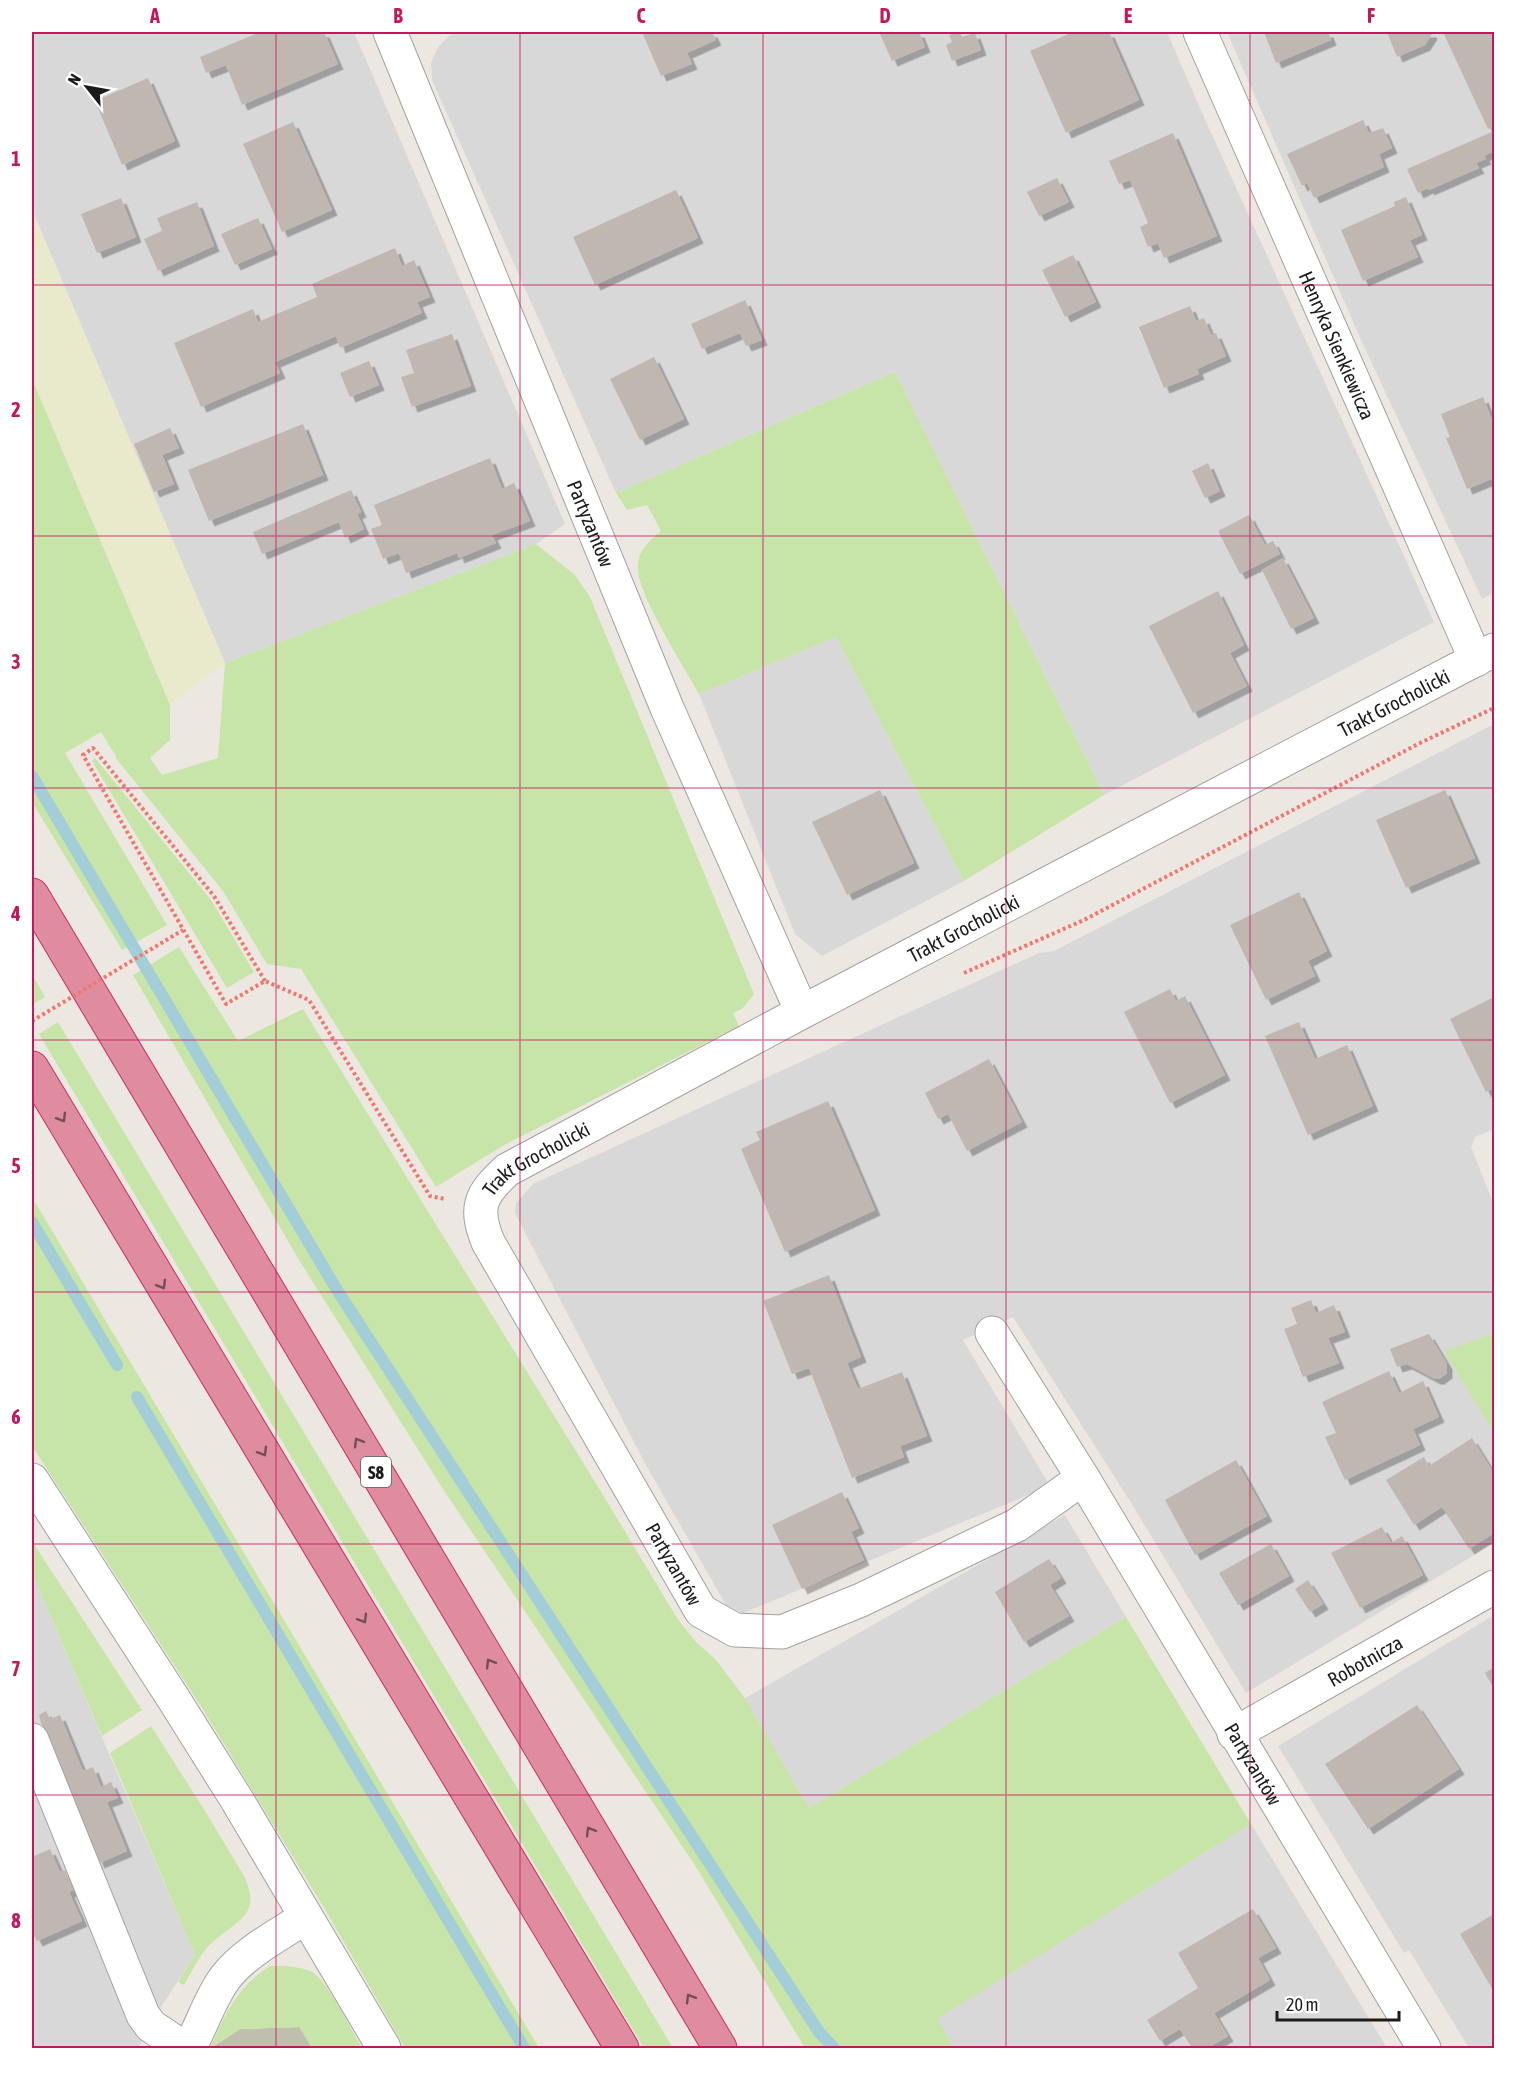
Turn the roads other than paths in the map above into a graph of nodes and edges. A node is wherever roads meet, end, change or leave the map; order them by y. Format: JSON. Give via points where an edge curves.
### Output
{"nodes":[{"id":1,"x":390,"y":32,"type":"edge"},
{"id":2,"x":1200,"y":32,"type":"edge"},
{"id":3,"x":1485,"y":655,"type":"edge"},
{"id":4,"x":32,"y":895,"type":"edge"},
{"id":5,"x":802,"y":1012,"type":"junction"},
{"id":6,"x":32,"y":1068,"type":"edge"},
{"id":7,"x":488,"y":1242,"type":"joint"},
{"id":8,"x":992,"y":1333,"type":"dead end"},
{"id":9,"x":1083,"y":1478,"type":"junction"},
{"id":10,"x":32,"y":1480,"type":"edge"},
{"id":11,"x":1494,"y":1587,"type":"edge"},
{"id":12,"x":1234,"y":1734,"type":"junction"},
{"id":13,"x":32,"y":1740,"type":"edge"},
{"id":14,"x":306,"y":1917,"type":"junction"},
{"id":15,"x":184,"y":2049,"type":"edge"},
{"id":16,"x":189,"y":2049,"type":"edge"},
{"id":17,"x":384,"y":2049,"type":"edge"},
{"id":18,"x":622,"y":2049,"type":"edge"},
{"id":19,"x":720,"y":2049,"type":"edge"},
{"id":20,"x":1424,"y":2049,"type":"edge"}],
"edges":[{"from":1,"to":5,"type":"street","name":"Partyzantów","via":[[667,708]]},
{"from":2,"to":3,"type":"street","name":"Henryka Sienkiewicza"},
{"from":3,"to":5,"type":"street","name":"Trakt Grocholicki"},
{"from":19,"to":4,"type":"highway","number":"S8","one_way":true},
{"from":5,"to":7,"type":"street","name":"Trakt Grocholicki","via":[[507,1170],[492,1184],[481,1205],[480,1221]]},
{"from":6,"to":18,"type":"highway","one_way":true},
{"from":7,"to":9,"type":"street","name":"Partyzantów","via":[[700,1611],[735,1630],[782,1632],[861,1600],[1017,1525]]},
{"from":8,"to":9,"type":"street","name":"Partyzantów"},
{"from":9,"to":12,"type":"street","name":"Partyzantów"},
{"from":10,"to":14,"type":"street","via":[[173,1698]]},
{"from":11,"to":12,"type":"street","name":"Robotnicza"},
{"from":12,"to":20,"type":"street","name":"Partyzantów"},
{"from":13,"to":15,"type":"street","via":[[143,2015],[151,2026]]},
{"from":14,"to":16,"type":"street","via":[[230,1971]]},
{"from":14,"to":17,"type":"street"}]}
